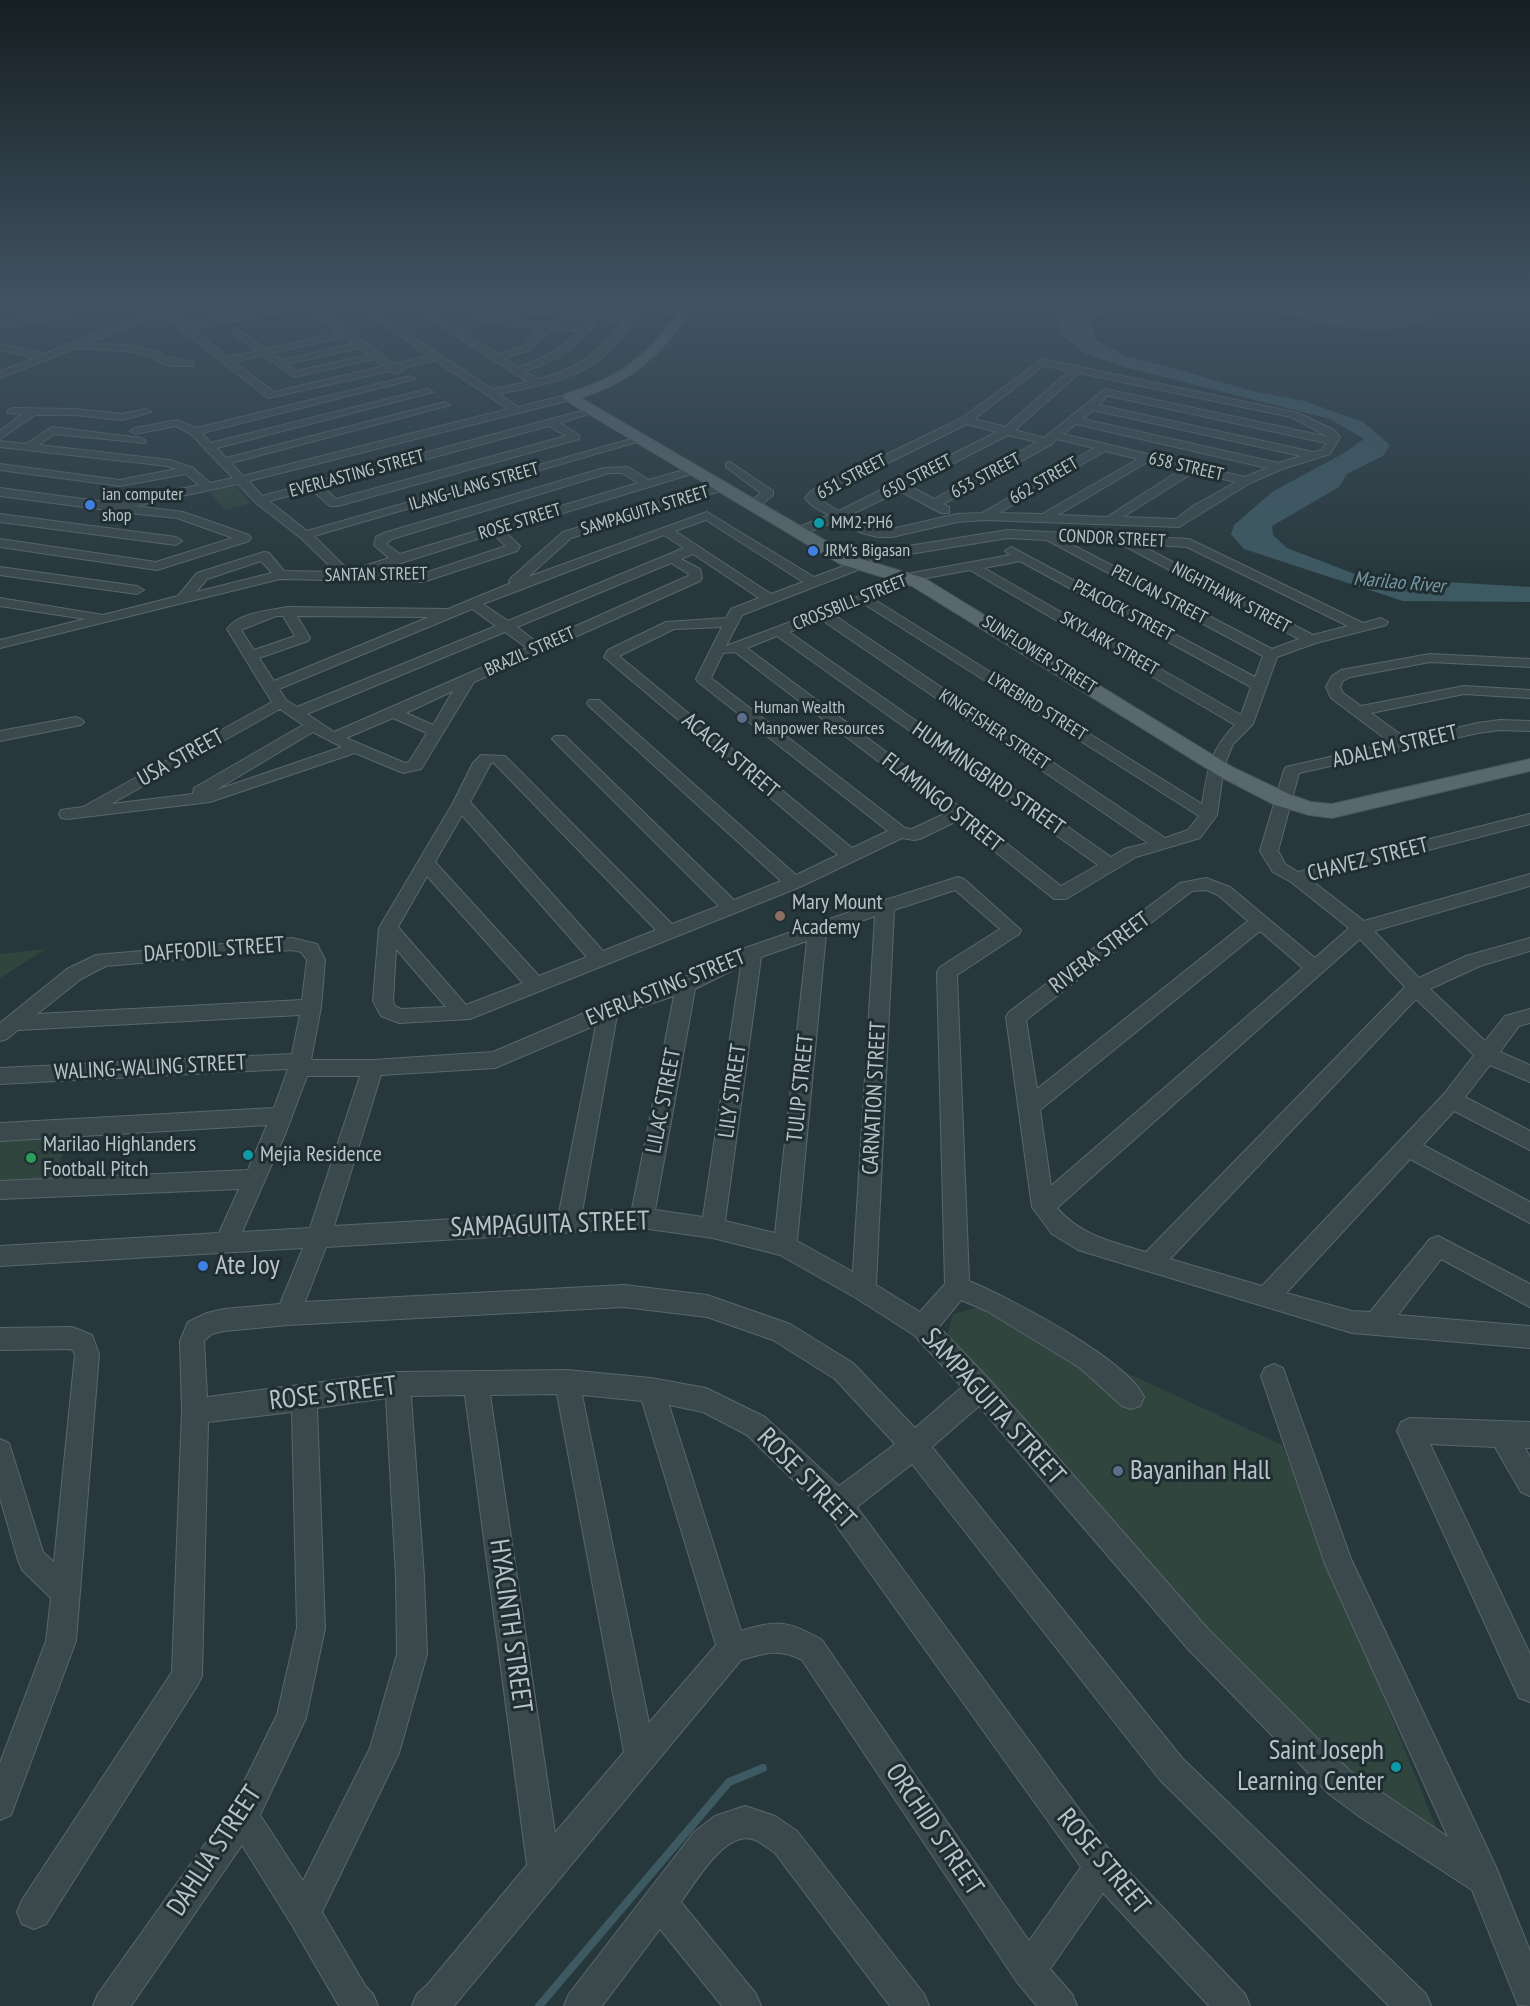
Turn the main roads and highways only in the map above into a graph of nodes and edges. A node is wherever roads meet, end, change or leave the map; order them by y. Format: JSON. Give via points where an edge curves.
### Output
{"nodes":[{"id":1,"x":576,"y":395,"type":"edge"},
{"id":2,"x":1530,"y":765,"type":"edge"}],
"edges":[{"from":1,"to":2,"type":"main road","name":"SUNFLOWER STREET","via":[[570,397],[795,531],[852,562],[930,589],[1216,766],[1282,800],[1332,811]]}]}
